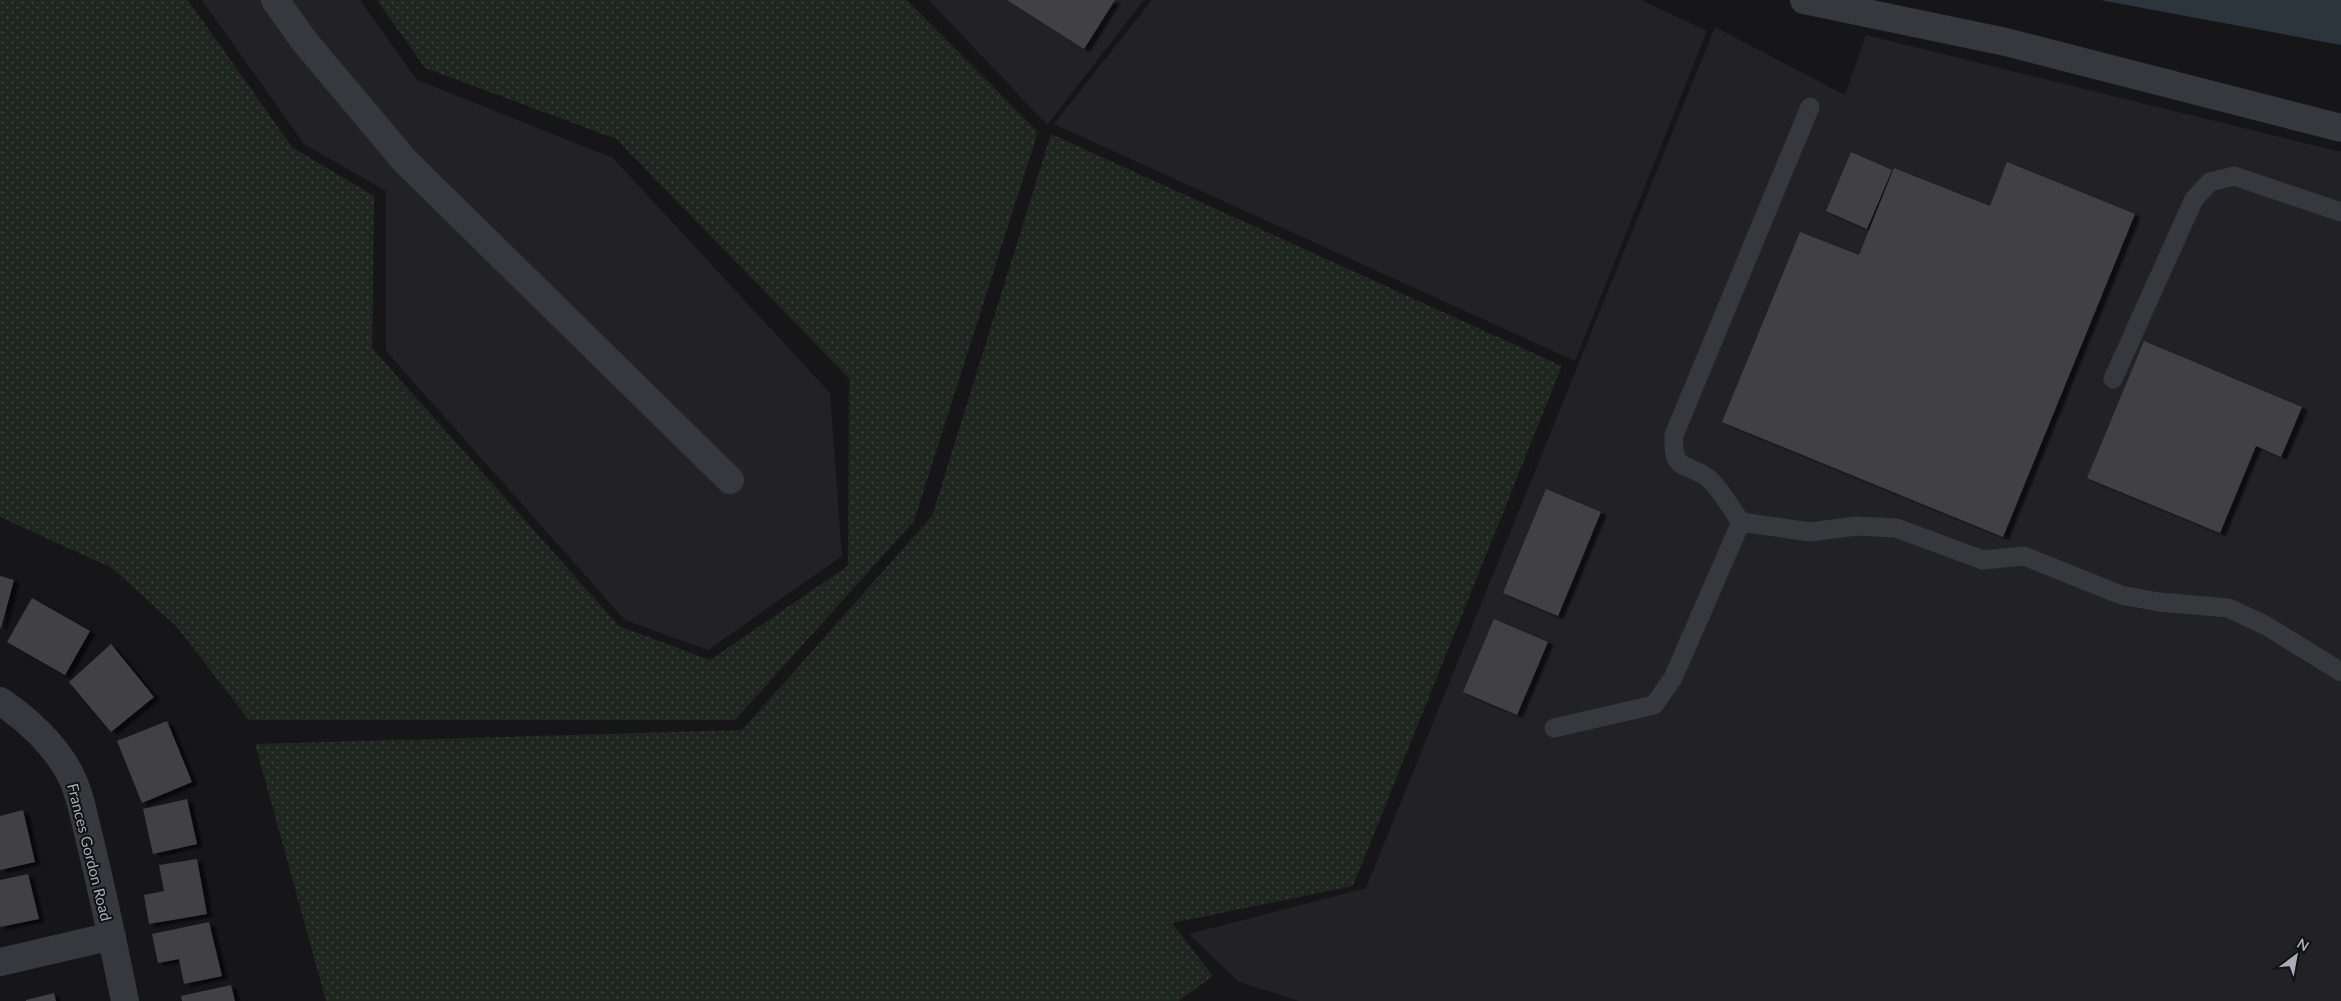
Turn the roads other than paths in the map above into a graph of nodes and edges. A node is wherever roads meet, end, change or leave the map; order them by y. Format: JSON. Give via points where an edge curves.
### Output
{"nodes":[{"id":1,"x":275,"y":0,"type":"edge"},
{"id":2,"x":1804,"y":0,"type":"edge"},
{"id":3,"x":1810,"y":108,"type":"dead end"},
{"id":4,"x":2341,"y":128,"type":"edge"},
{"id":5,"x":2341,"y":212,"type":"edge"},
{"id":6,"x":2113,"y":379,"type":"dead end"},
{"id":7,"x":730,"y":480,"type":"dead end"},
{"id":8,"x":1741,"y":522,"type":"junction"},
{"id":9,"x":2341,"y":672,"type":"edge"},
{"id":10,"x":0,"y":701,"type":"edge"},
{"id":11,"x":1554,"y":728,"type":"dead end"},
{"id":12,"x":112,"y":936,"type":"junction"},
{"id":13,"x":0,"y":962,"type":"edge"},
{"id":14,"x":125,"y":1001,"type":"edge"}],
"edges":[{"from":1,"to":7,"type":"street","via":[[305,42],[405,161]]},
{"from":2,"to":4,"type":"street","via":[[2006,42]]},
{"from":3,"to":8,"type":"lane","via":[[1674,435],[1674,453],[1681,465],[1709,479]]},
{"from":5,"to":6,"type":"lane","via":[[2234,176],[2210,182],[2194,199]]},
{"from":8,"to":9,"type":"lane","via":[[1810,532],[1857,526],[1896,528],[1983,560],[2024,556],[2121,595],[2228,608],[2265,625]]},
{"from":8,"to":11,"type":"lane","via":[[1673,678],[1654,705]]},
{"from":10,"to":12,"type":"street","name":"Frances Gordon Road","via":[[46,740],[69,771],[80,801]]},
{"from":12,"to":13,"type":"street"},
{"from":12,"to":14,"type":"street","name":"Frances Gordon Road"}]}
